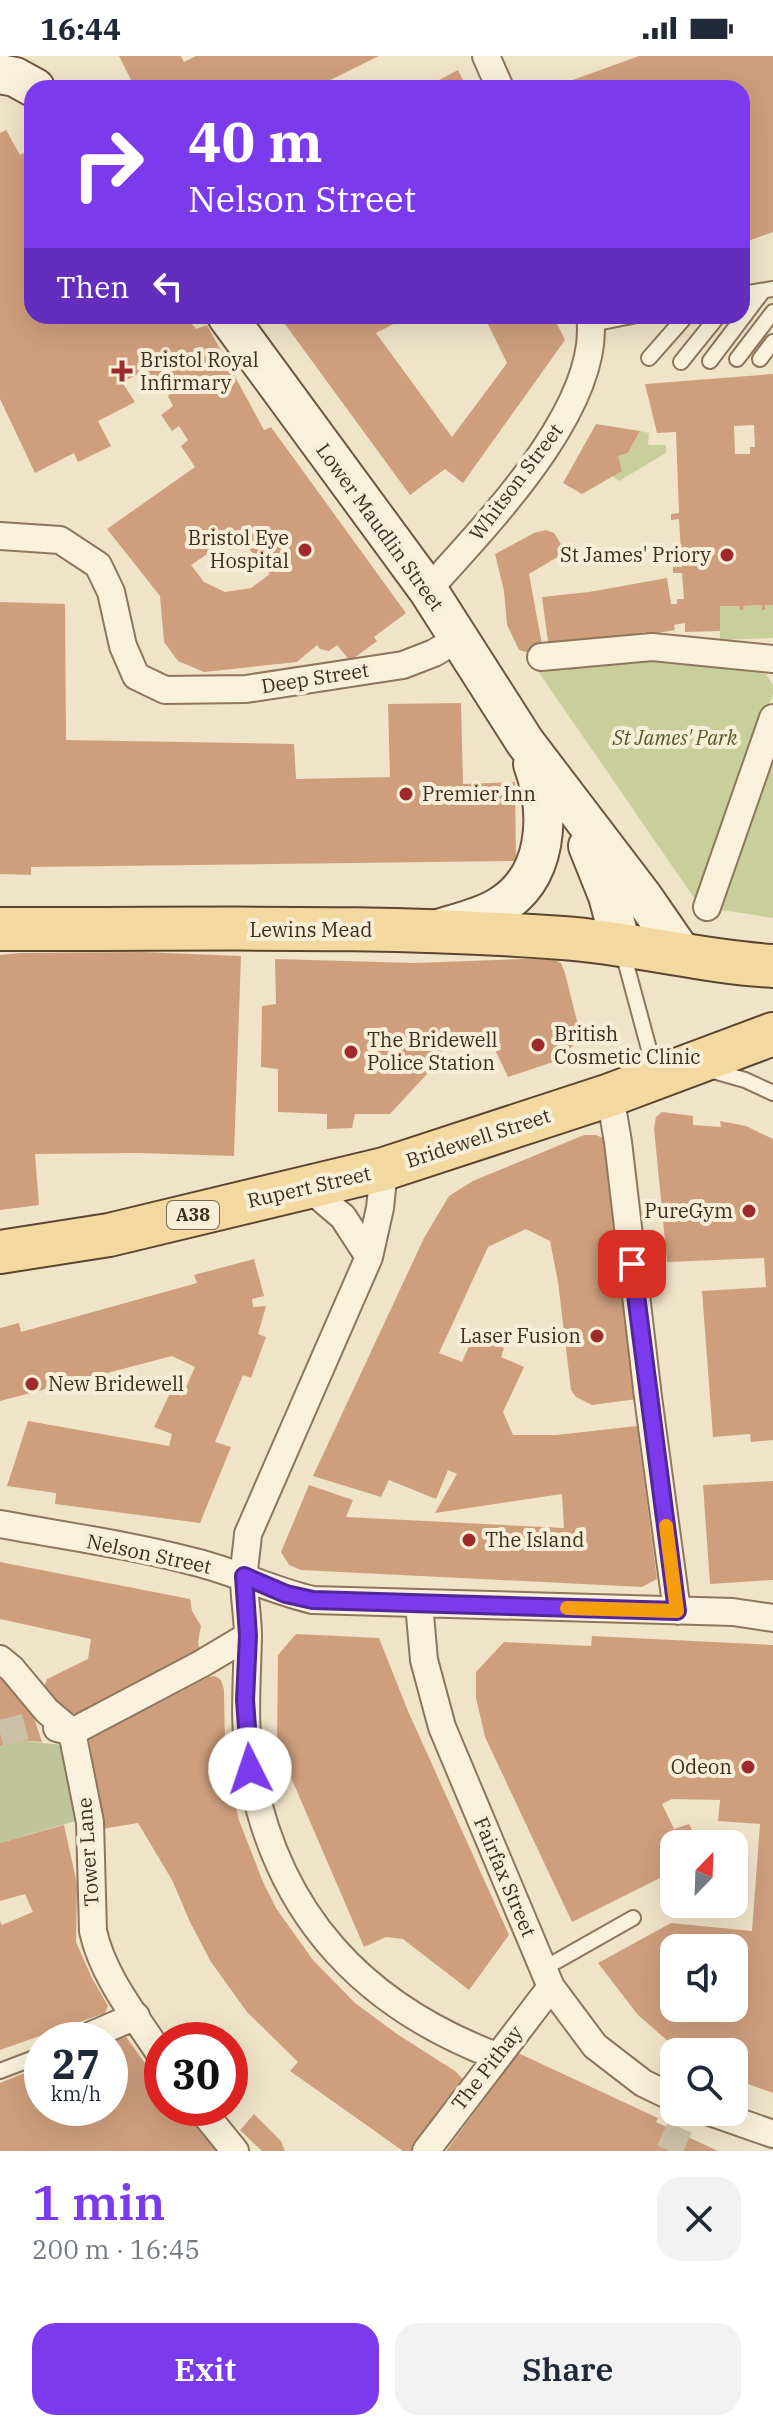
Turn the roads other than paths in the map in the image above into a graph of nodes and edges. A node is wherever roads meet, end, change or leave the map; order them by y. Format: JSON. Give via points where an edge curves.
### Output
{"nodes":[{"id":1,"x":15,"y":56,"type":"edge"},
{"id":2,"x":495,"y":58,"type":"edge"},
{"id":3,"x":0,"y":64,"type":"edge"},
{"id":4,"x":0,"y":74,"type":"edge"},
{"id":5,"x":499,"y":80,"type":"edge"},
{"id":6,"x":24,"y":82,"type":"edge"},
{"id":7,"x":768,"y":290,"type":"edge"},
{"id":8,"x":750,"y":312,"type":"edge"},
{"id":9,"x":773,"y":312,"type":"edge"},
{"id":10,"x":233,"y":324,"type":"edge"},
{"id":11,"x":590,"y":324,"type":"edge"},
{"id":12,"x":679,"y":324,"type":"edge"},
{"id":13,"x":712,"y":324,"type":"edge"},
{"id":14,"x":740,"y":324,"type":"edge"},
{"id":15,"x":773,"y":342,"type":"edge"},
{"id":16,"x":649,"y":358,"type":"dead end"},
{"id":17,"x":737,"y":359,"type":"dead end"},
{"id":18,"x":760,"y":359,"type":"dead end"},
{"id":19,"x":710,"y":361,"type":"dead end"},
{"id":20,"x":681,"y":362,"type":"dead end"},
{"id":21,"x":0,"y":536,"type":"edge"},
{"id":22,"x":428,"y":590,"type":"junction"},
{"id":23,"x":459,"y":638,"type":"junction"},
{"id":24,"x":541,"y":657,"type":"dead end"},
{"id":25,"x":773,"y":659,"type":"edge"},
{"id":26,"x":773,"y":718,"type":"edge"},
{"id":27,"x":525,"y":742,"type":"junction"},
{"id":28,"x":569,"y":799,"type":"junction"},
{"id":29,"x":707,"y":907,"type":"dead end"},
{"id":30,"x":0,"y":929,"type":"edge"},
{"id":31,"x":433,"y":931,"type":"junction"},
{"id":32,"x":621,"y":944,"type":"junction"},
{"id":33,"x":683,"y":955,"type":"junction"},
{"id":34,"x":773,"y":966,"type":"edge"},
{"id":35,"x":773,"y":1034,"type":"edge"},
{"id":36,"x":671,"y":1071,"type":"junction"},
{"id":37,"x":773,"y":1093,"type":"edge"},
{"id":38,"x":610,"y":1095,"type":"junction"},
{"id":39,"x":384,"y":1169,"type":"junction"},
{"id":40,"x":308,"y":1187,"type":"junction"},
{"id":41,"x":0,"y":1252,"type":"edge"},
{"id":42,"x":369,"y":1257,"type":"junction"},
{"id":43,"x":0,"y":1524,"type":"edge"},
{"id":44,"x":244,"y":1576,"type":"junction"},
{"id":45,"x":419,"y":1604,"type":"junction"},
{"id":46,"x":677,"y":1611,"type":"junction"},
{"id":47,"x":773,"y":1618,"type":"edge"},
{"id":48,"x":248,"y":1636,"type":"junction"},
{"id":49,"x":0,"y":1659,"type":"edge"},
{"id":50,"x":35,"y":1724,"type":"tunnel mouth"},
{"id":51,"x":72,"y":1732,"type":"junction"},
{"id":52,"x":633,"y":1918,"type":"dead end"},
{"id":53,"x":547,"y":1978,"type":"junction"},
{"id":54,"x":136,"y":2016,"type":"junction"},
{"id":55,"x":122,"y":2022,"type":"edge"},
{"id":56,"x":144,"y":2029,"type":"edge"},
{"id":57,"x":496,"y":2056,"type":"junction"},
{"id":58,"x":24,"y":2062,"type":"edge"},
{"id":59,"x":0,"y":2071,"type":"edge"},
{"id":60,"x":660,"y":2091,"type":"edge"},
{"id":61,"x":748,"y":2125,"type":"edge"},
{"id":62,"x":215,"y":2126,"type":"edge"},
{"id":63,"x":773,"y":2134,"type":"edge"},
{"id":64,"x":235,"y":2151,"type":"edge"},
{"id":65,"x":426,"y":2151,"type":"edge"}],
"edges":[{"from":1,"to":3,"type":"street"},
{"from":2,"to":5,"type":"street"},
{"from":4,"to":6,"type":"street"},
{"from":7,"to":8,"type":"lane"},
{"from":9,"to":17,"type":"lane"},
{"from":10,"to":22,"type":"street","name":"Lower Maudlin Street"},
{"from":11,"to":22,"type":"street","name":"Whitson Street","via":[[585,366],[569,412],[502,507]]},
{"from":12,"to":16,"type":"lane"},
{"from":13,"to":20,"type":"lane"},
{"from":14,"to":19,"type":"lane"},
{"from":15,"to":18,"type":"lane"},
{"from":21,"to":23,"type":"street","name":"Deep Street","via":[[60,540],[98,565],[136,676],[165,690],[246,689],[403,665]]},
{"from":22,"to":23,"type":"street","name":"Lower Maudlin Street"},
{"from":23,"to":27,"type":"street","name":"Lower Maudlin Street"},
{"from":24,"to":25,"type":"street","via":[[652,647]]},
{"from":26,"to":29,"type":"street"},
{"from":27,"to":28,"type":"street","name":"Lower Maudlin Street"},
{"from":27,"to":31,"type":"street","name":"Lower Maudlin Street","via":[[541,785],[545,815],[533,871],[518,894],[495,910]]},
{"from":28,"to":32,"type":"street","name":"Lower Maudlin Street"},
{"from":28,"to":33,"type":"street","name":"Lower Maudlin Street"},
{"from":30,"to":31,"type":"main road","name":"Lewins Mead"},
{"from":31,"to":32,"type":"main road","name":"Lewins Mead"},
{"from":32,"to":33,"type":"main road","name":"Lewins Mead"},
{"from":32,"to":36,"type":"lane","name":"Lower Maudlin Street"},
{"from":33,"to":34,"type":"main road"},
{"from":35,"to":36,"type":"main road","number":"A38"},
{"from":36,"to":37,"type":"lane","via":[[745,1080]]},
{"from":36,"to":38,"type":"main road","name":"Bridewell Street","number":"A38"},
{"from":38,"to":39,"type":"main road","name":"Bridewell Street","number":"A38"},
{"from":38,"to":46,"type":"street"},
{"from":39,"to":40,"type":"main road","name":"Rupert Street","number":"A38"},
{"from":39,"to":42,"type":"street","name":"Bridewell Street"},
{"from":40,"to":41,"type":"main road","name":"Rupert Street","number":"A38","via":[[109,1235]]},
{"from":40,"to":42,"type":"street","via":[[343,1217]]},
{"from":42,"to":44,"type":"street","name":"Bridewell Street","via":[[248,1534]]},
{"from":43,"to":44,"type":"street","name":"Nelson Street","via":[[160,1554]]},
{"from":44,"to":45,"type":"street","name":"Nelson Street","via":[[313,1600]]},
{"from":44,"to":48,"type":"street","name":"Bridewell Street"},
{"from":45,"to":46,"type":"street","name":"Nelson Street"},
{"from":45,"to":53,"type":"street","name":"Fairfax Street","via":[[424,1660],[442,1727]]},
{"from":46,"to":47,"type":"street","name":"Nelson Street"},
{"from":48,"to":51,"type":"street"},
{"from":48,"to":57,"type":"street","name":"Bridewell Street","via":[[250,1769],[277,1860],[302,1911],[366,1983],[461,2042]]},
{"from":49,"to":51,"type":"street"},
{"from":50,"to":51,"type":"street"},
{"from":51,"to":54,"type":"street","name":"Tower Lane","via":[[90,1822],[93,1931],[106,1968]]},
{"from":52,"to":53,"type":"lane"},
{"from":53,"to":57,"type":"street","name":"The Pithay"},
{"from":53,"to":60,"type":"street","name":"Fairfax Street","via":[[595,2046]]},
{"from":54,"to":55,"type":"street"},
{"from":54,"to":56,"type":"street","name":"Tower Lane"},
{"from":57,"to":65,"type":"street","name":"The Pithay"},
{"from":58,"to":59,"type":"lane"},
{"from":61,"to":63,"type":"street"},
{"from":62,"to":64,"type":"street"}]}
